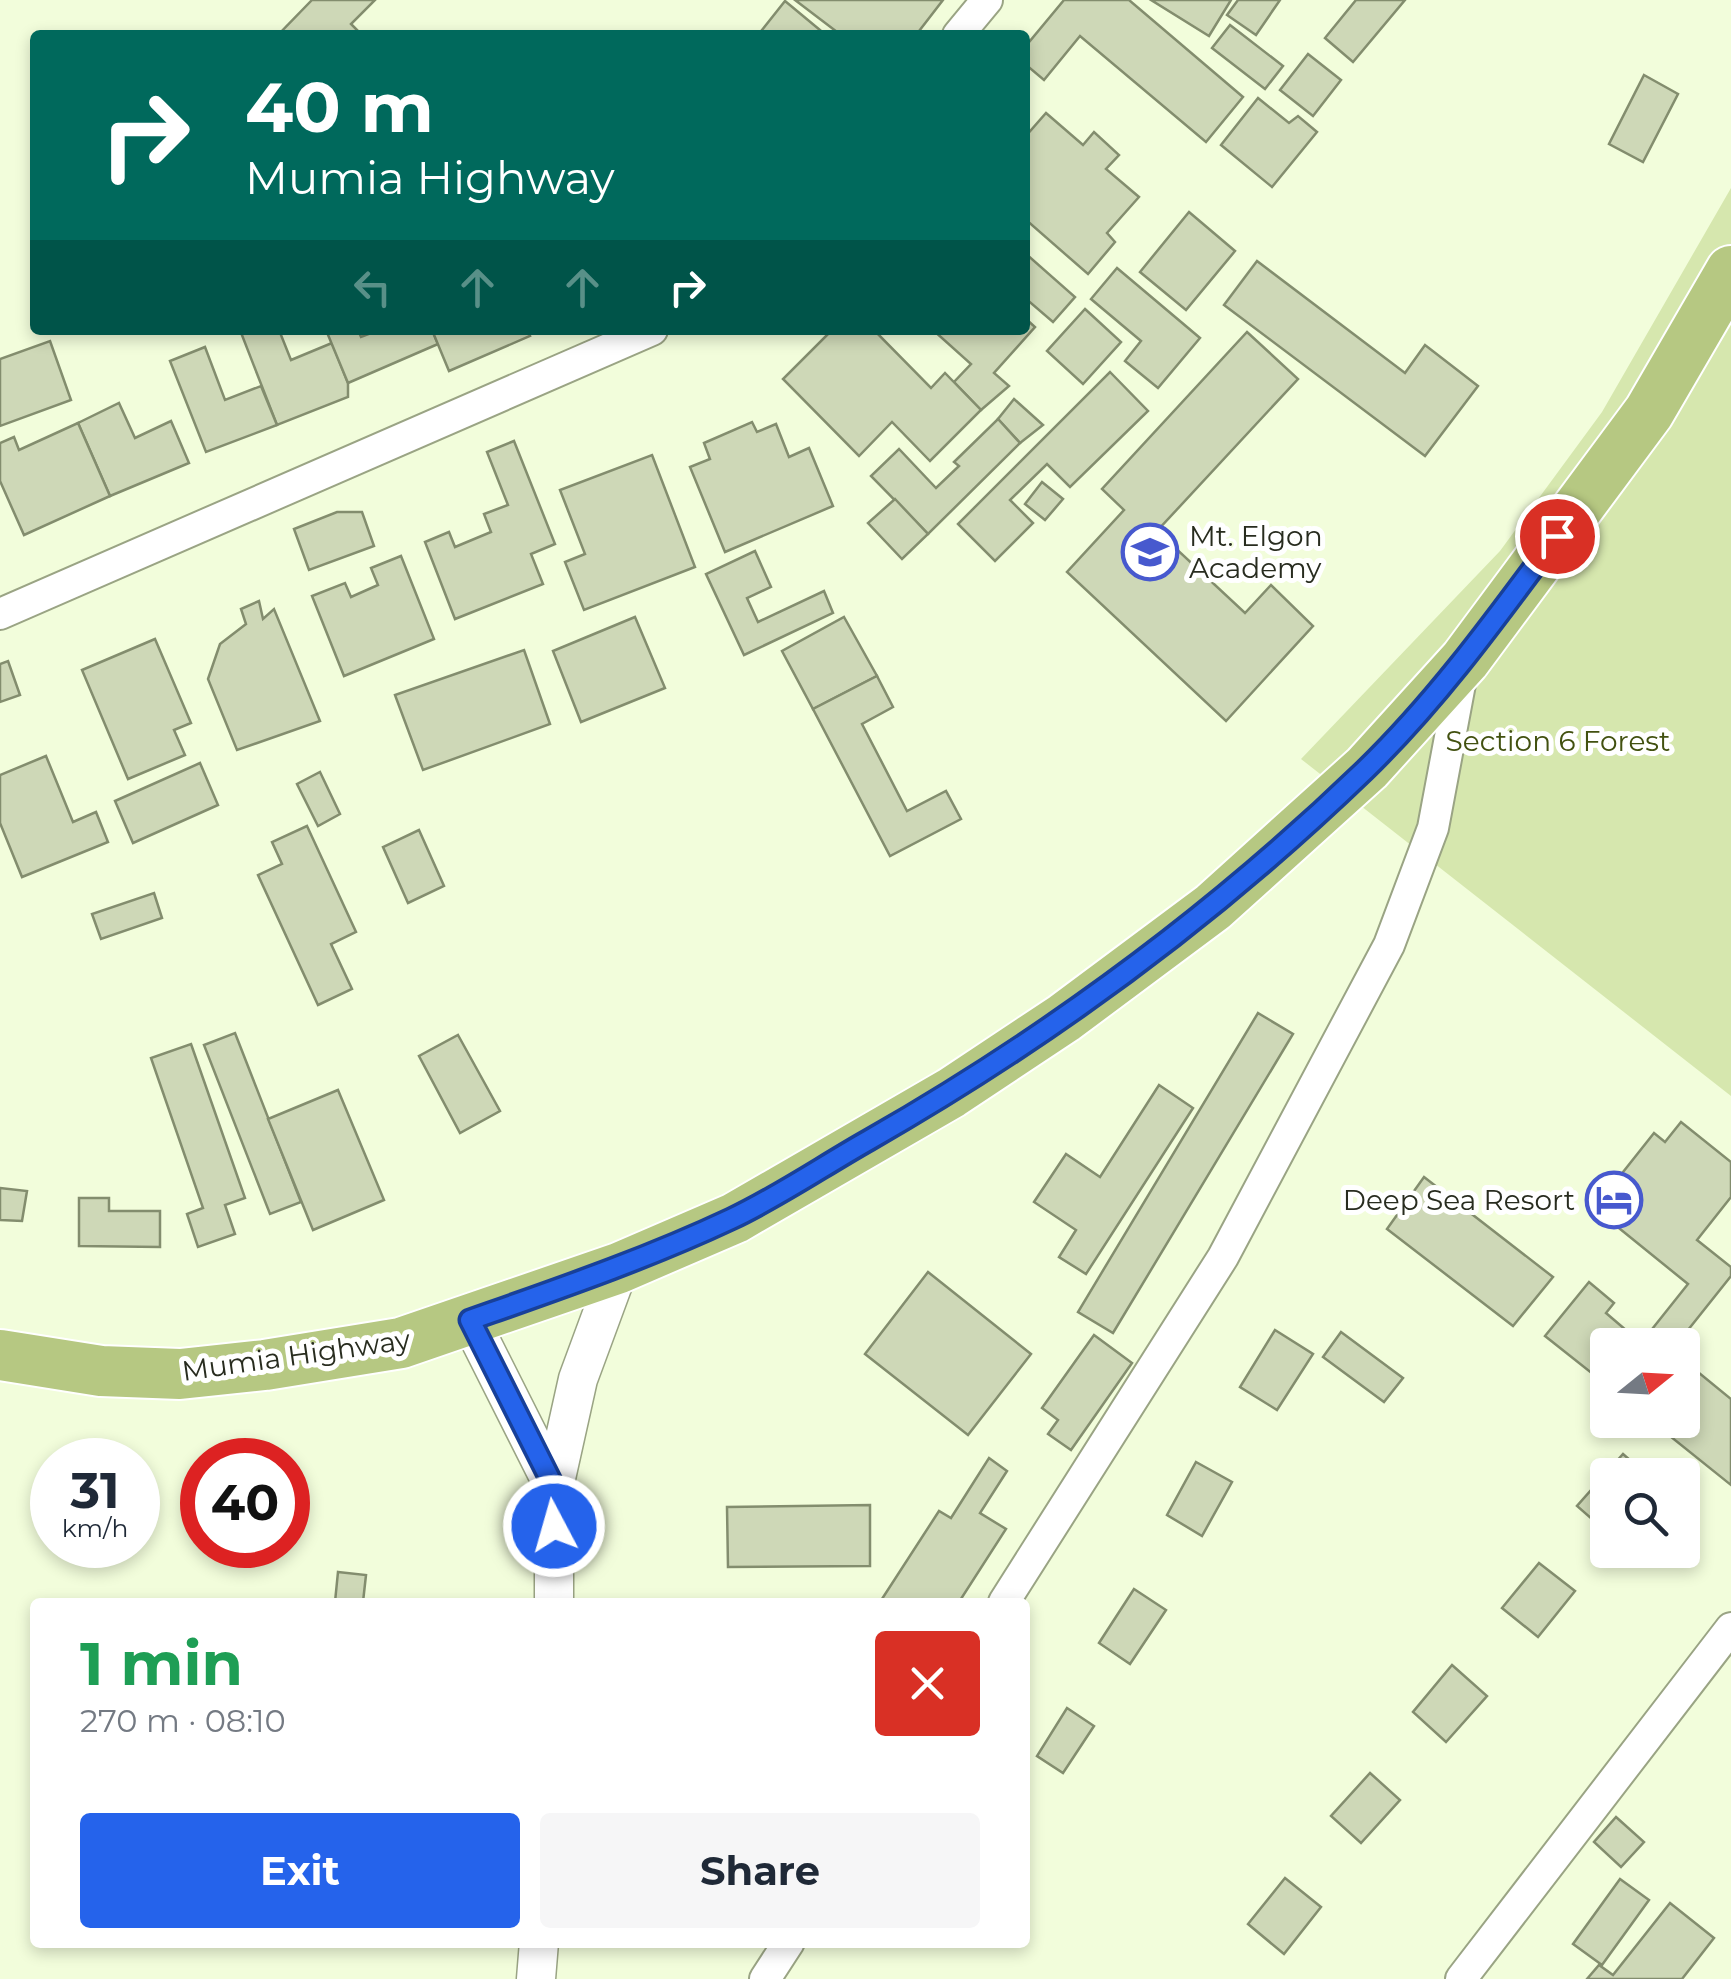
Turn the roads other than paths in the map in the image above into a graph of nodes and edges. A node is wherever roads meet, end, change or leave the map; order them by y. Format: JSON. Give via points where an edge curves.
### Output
{"nodes":[{"id":1,"x":987,"y":0,"type":"edge"},
{"id":2,"x":962,"y":30,"type":"edge"},
{"id":3,"x":1731,"y":271,"type":"edge"},
{"id":4,"x":641,"y":335,"type":"edge"},
{"id":5,"x":0,"y":614,"type":"edge"},
{"id":6,"x":1465,"y":660,"type":"junction"},
{"id":7,"x":619,"y":1268,"type":"junction"},
{"id":8,"x":470,"y":1320,"type":"junction"},
{"id":9,"x":0,"y":1355,"type":"edge"},
{"id":10,"x":554,"y":1487,"type":"junction"},
{"id":11,"x":554,"y":1598,"type":"edge"},
{"id":12,"x":1007,"y":1598,"type":"edge"},
{"id":13,"x":1731,"y":1628,"type":"edge"},
{"id":14,"x":539,"y":1948,"type":"edge"},
{"id":15,"x":784,"y":1948,"type":"edge"},
{"id":16,"x":536,"y":1979,"type":"edge"},
{"id":17,"x":766,"y":1979,"type":"edge"},
{"id":18,"x":1461,"y":1979,"type":"edge"}],
"edges":[{"from":1,"to":2,"type":"street"},
{"from":3,"to":6,"type":"highway","name":"Mumia Highway","via":[[1649,412]]},
{"from":4,"to":5,"type":"street"},
{"from":6,"to":7,"type":"highway","name":"Mumia Highway","via":[[1367,768],[1213,907],[1064,1018],[952,1093],[735,1218]]},
{"from":6,"to":12,"type":"street","via":[[1433,828],[1390,945],[1223,1258]]},
{"from":7,"to":8,"type":"highway","name":"Mumia Highway"},
{"from":7,"to":10,"type":"street","via":[[578,1379]]},
{"from":8,"to":9,"type":"highway","name":"Mumia Highway","via":[[401,1344],[180,1374],[101,1371]]},
{"from":8,"to":10,"type":"street"},
{"from":10,"to":11,"type":"street"},
{"from":13,"to":18,"type":"street"},
{"from":14,"to":16,"type":"street"},
{"from":15,"to":17,"type":"street"}]}
